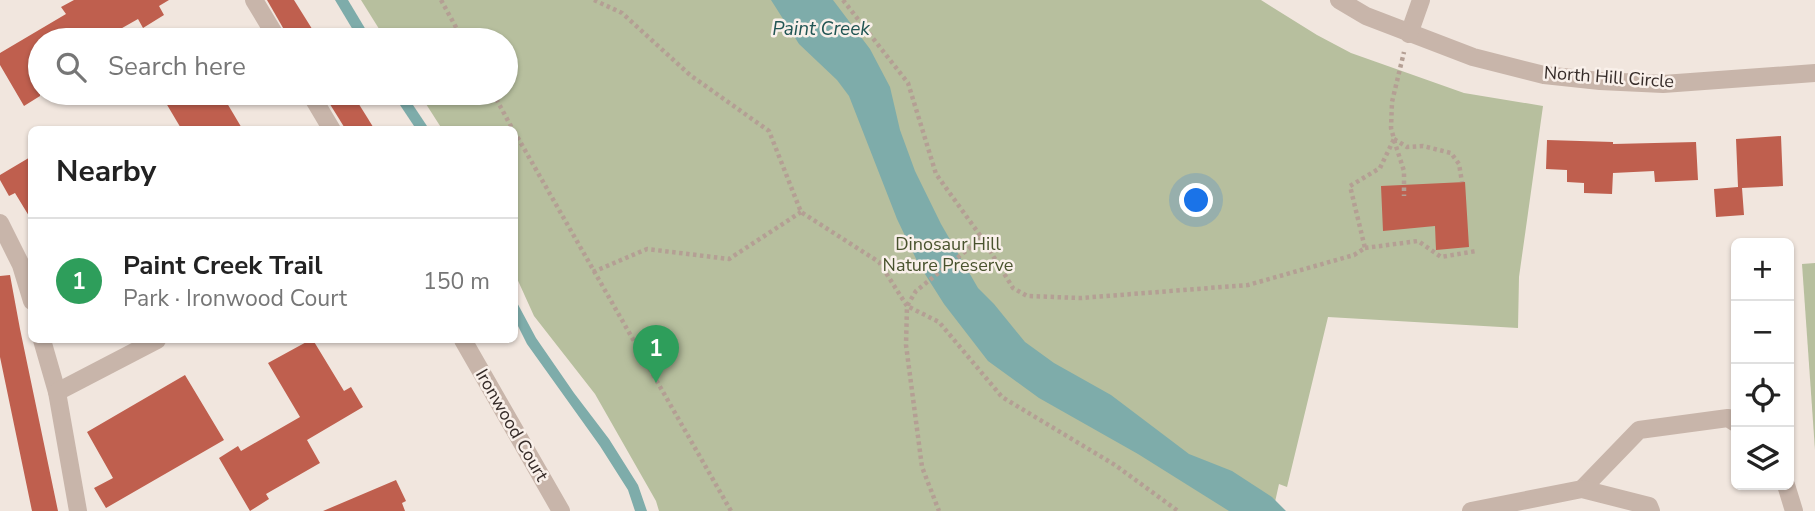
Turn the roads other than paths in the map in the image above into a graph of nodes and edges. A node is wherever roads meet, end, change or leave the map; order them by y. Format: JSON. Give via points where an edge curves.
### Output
{"nodes":[{"id":1,"x":254,"y":0,"type":"edge"},
{"id":2,"x":1339,"y":0,"type":"edge"},
{"id":3,"x":1421,"y":0,"type":"edge"},
{"id":4,"x":271,"y":28,"type":"edge"},
{"id":5,"x":1409,"y":34,"type":"junction"},
{"id":6,"x":1815,"y":73,"type":"edge"},
{"id":7,"x":317,"y":105,"type":"edge"},
{"id":8,"x":330,"y":126,"type":"edge"},
{"id":9,"x":0,"y":223,"type":"edge"},
{"id":10,"x":28,"y":288,"type":"edge"},
{"id":11,"x":43,"y":343,"type":"edge"},
{"id":12,"x":151,"y":343,"type":"edge"},
{"id":13,"x":465,"y":343,"type":"edge"},
{"id":14,"x":57,"y":392,"type":"junction"},
{"id":15,"x":1731,"y":420,"type":"edge"},
{"id":16,"x":1582,"y":489,"type":"junction"},
{"id":17,"x":1788,"y":490,"type":"edge"},
{"id":18,"x":78,"y":511,"type":"edge"},
{"id":19,"x":561,"y":511,"type":"edge"},
{"id":20,"x":1471,"y":511,"type":"edge"},
{"id":21,"x":1651,"y":511,"type":"edge"},
{"id":22,"x":1794,"y":511,"type":"edge"}],
"edges":[{"from":1,"to":4,"type":"street"},
{"from":2,"to":5,"type":"street","name":"North Hill Circle"},
{"from":3,"to":5,"type":"street"},
{"from":5,"to":6,"type":"street","name":"North Hill Circle","via":[[1532,72],[1600,81],[1663,83]]},
{"from":7,"to":8,"type":"street"},
{"from":9,"to":10,"type":"street"},
{"from":11,"to":14,"type":"street"},
{"from":12,"to":14,"type":"street"},
{"from":13,"to":19,"type":"street","name":"Ironwood Court"},
{"from":14,"to":18,"type":"street"},
{"from":15,"to":16,"type":"street","via":[[1639,430]]},
{"from":16,"to":20,"type":"street"},
{"from":16,"to":21,"type":"street","via":[[1649,506]]},
{"from":17,"to":22,"type":"street"}]}
